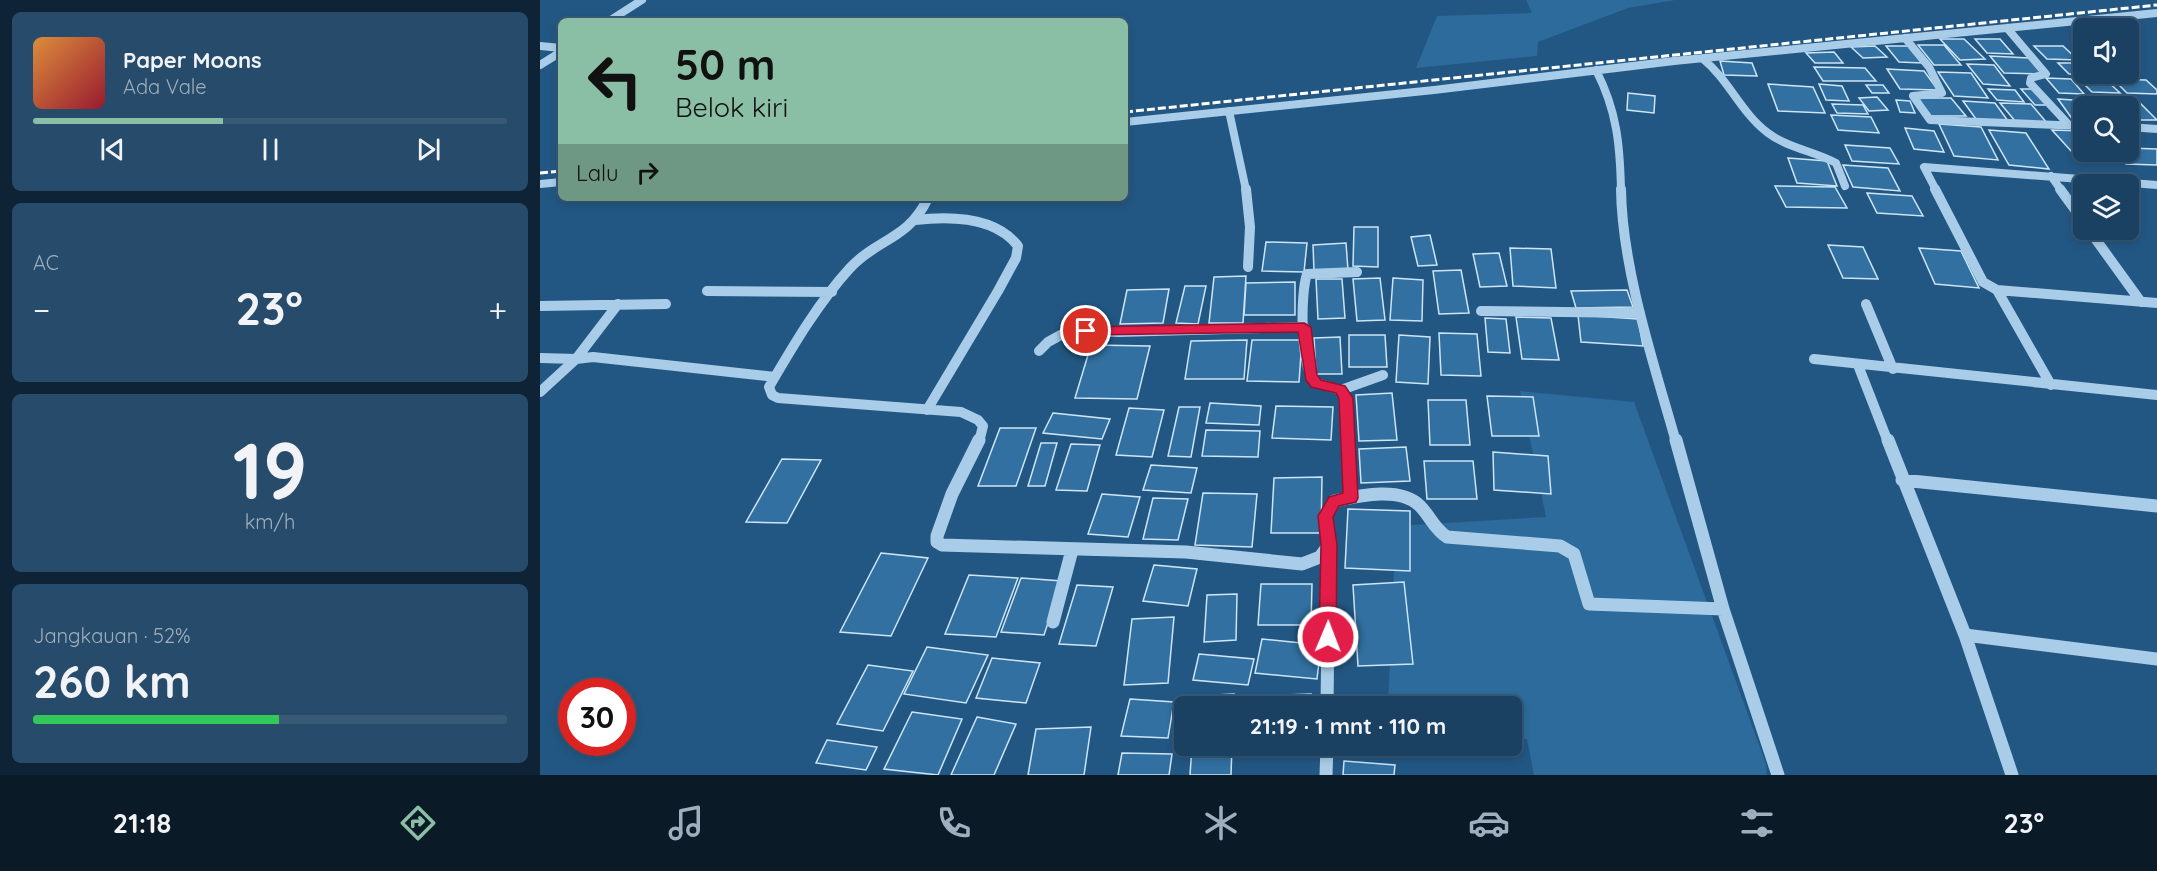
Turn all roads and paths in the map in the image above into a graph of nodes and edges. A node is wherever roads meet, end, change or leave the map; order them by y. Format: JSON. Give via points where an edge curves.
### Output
{"nodes":[{"id":1,"x":642,"y":0,"type":"edge"},
{"id":2,"x":2157,"y":13,"type":"edge"},
{"id":3,"x":614,"y":18,"type":"edge"},
{"id":4,"x":2007,"y":28,"type":"junction"},
{"id":5,"x":1905,"y":38,"type":"junction"},
{"id":6,"x":540,"y":46,"type":"edge"},
{"id":7,"x":558,"y":49,"type":"edge"},
{"id":8,"x":558,"y":52,"type":"edge"},
{"id":9,"x":1703,"y":59,"type":"junction"},
{"id":10,"x":540,"y":65,"type":"edge"},
{"id":11,"x":1596,"y":70,"type":"junction"},
{"id":12,"x":1229,"y":111,"type":"junction"},
{"id":13,"x":1128,"y":122,"type":"edge"},
{"id":14,"x":2069,"y":125,"type":"junction"},
{"id":15,"x":2073,"y":125,"type":"edge"},
{"id":16,"x":2139,"y":128,"type":"edge"},
{"id":17,"x":2157,"y":129,"type":"edge"},
{"id":18,"x":2051,"y":176,"type":"junction"},
{"id":19,"x":558,"y":182,"type":"edge"},
{"id":20,"x":540,"y":184,"type":"edge"},
{"id":21,"x":2157,"y":185,"type":"edge"},
{"id":22,"x":1845,"y":186,"type":"dead end"},
{"id":23,"x":926,"y":201,"type":"edge"},
{"id":24,"x":2073,"y":207,"type":"edge"},
{"id":25,"x":915,"y":220,"type":"junction"},
{"id":26,"x":2096,"y":240,"type":"edge"},
{"id":27,"x":1248,"y":267,"type":"dead end"},
{"id":28,"x":1357,"y":272,"type":"dead end"},
{"id":29,"x":1997,"y":290,"type":"junction"},
{"id":30,"x":706,"y":291,"type":"dead end"},
{"id":31,"x":832,"y":292,"type":"junction"},
{"id":32,"x":2141,"y":302,"type":"junction"},
{"id":33,"x":2157,"y":303,"type":"edge"},
{"id":34,"x":618,"y":304,"type":"junction"},
{"id":35,"x":666,"y":304,"type":"dead end"},
{"id":36,"x":1866,"y":304,"type":"dead end"},
{"id":37,"x":540,"y":306,"type":"edge"},
{"id":38,"x":1482,"y":311,"type":"dead end"},
{"id":39,"x":1640,"y":313,"type":"junction"},
{"id":40,"x":1304,"y":327,"type":"junction"},
{"id":41,"x":1039,"y":351,"type":"dead end"},
{"id":42,"x":540,"y":357,"type":"edge"},
{"id":43,"x":576,"y":359,"type":"junction"},
{"id":44,"x":1814,"y":359,"type":"dead end"},
{"id":45,"x":1858,"y":365,"type":"junction"},
{"id":46,"x":1893,"y":369,"type":"junction"},
{"id":47,"x":1383,"y":375,"type":"dead end"},
{"id":48,"x":775,"y":377,"type":"junction"},
{"id":49,"x":2050,"y":385,"type":"junction"},
{"id":50,"x":1341,"y":390,"type":"junction"},
{"id":51,"x":540,"y":392,"type":"edge"},
{"id":52,"x":2157,"y":395,"type":"edge"},
{"id":53,"x":927,"y":410,"type":"junction"},
{"id":54,"x":1902,"y":480,"type":"junction"},
{"id":55,"x":1350,"y":498,"type":"junction"},
{"id":56,"x":2157,"y":506,"type":"edge"},
{"id":57,"x":1329,"y":545,"type":"junction"},
{"id":58,"x":1072,"y":550,"type":"junction"},
{"id":59,"x":1723,"y":609,"type":"junction"},
{"id":60,"x":1053,"y":622,"type":"dead end"},
{"id":61,"x":1965,"y":635,"type":"junction"},
{"id":62,"x":2157,"y":659,"type":"edge"},
{"id":63,"x":1327,"y":696,"type":"edge"},
{"id":64,"x":1326,"y":756,"type":"edge"},
{"id":65,"x":1326,"y":775,"type":"edge"},
{"id":66,"x":1778,"y":775,"type":"edge"},
{"id":67,"x":2012,"y":775,"type":"edge"}],
"edges":[{"from":1,"to":3,"type":"street"},
{"from":2,"to":4,"type":"street"},
{"from":4,"to":5,"type":"street"},
{"from":4,"to":14,"type":"street","via":[[2046,74],[2031,78],[2030,83]]},
{"from":5,"to":9,"type":"street"},
{"from":5,"to":14,"type":"street","via":[[1929,67],[1942,93],[1913,96],[1930,120]]},
{"from":6,"to":7,"type":"street"},
{"from":8,"to":10,"type":"street"},
{"from":9,"to":11,"type":"street"},
{"from":9,"to":22,"type":"street","via":[[1769,135],[1836,163]]},
{"from":11,"to":12,"type":"street"},
{"from":11,"to":39,"type":"street","via":[[1620,141],[1622,220]]},
{"from":12,"to":13,"type":"street"},
{"from":12,"to":27,"type":"street","via":[[1241,158],[1252,236]]},
{"from":14,"to":15,"type":"street"},
{"from":16,"to":17,"type":"street"},
{"from":18,"to":21,"type":"street"},
{"from":18,"to":24,"type":"street"},
{"from":18,"to":29,"type":"street","via":[[1924,167],[1983,282]]},
{"from":19,"to":20,"type":"street"},
{"from":23,"to":25,"type":"street"},
{"from":25,"to":31,"type":"street","via":[[861,258]]},
{"from":25,"to":53,"type":"street","via":[[979,222],[1015,240],[1018,246],[1016,258],[998,291]]},
{"from":26,"to":32,"type":"street"},
{"from":28,"to":40,"type":"street","via":[[1304,275]]},
{"from":29,"to":32,"type":"street"},
{"from":29,"to":49,"type":"street"},
{"from":30,"to":31,"type":"street"},
{"from":31,"to":48,"type":"street"},
{"from":32,"to":33,"type":"street"},
{"from":34,"to":35,"type":"street"},
{"from":34,"to":37,"type":"street"},
{"from":34,"to":43,"type":"street"},
{"from":36,"to":46,"type":"street"},
{"from":38,"to":39,"type":"street"},
{"from":39,"to":59,"type":"street"},
{"from":40,"to":41,"type":"street","via":[[1070,330]]},
{"from":40,"to":50,"type":"street","via":[[1311,376],[1316,383]]},
{"from":42,"to":43,"type":"street"},
{"from":43,"to":48,"type":"street","via":[[593,357]]},
{"from":43,"to":51,"type":"street"},
{"from":44,"to":45,"type":"street"},
{"from":45,"to":46,"type":"street"},
{"from":45,"to":54,"type":"street"},
{"from":46,"to":49,"type":"street"},
{"from":47,"to":50,"type":"street"},
{"from":48,"to":53,"type":"street","via":[[769,387],[778,398]]},
{"from":49,"to":52,"type":"street"},
{"from":50,"to":55,"type":"street","via":[[1346,398]]},
{"from":53,"to":58,"type":"street","via":[[961,412],[982,426],[982,435],[952,494],[937,542]]},
{"from":54,"to":56,"type":"street"},
{"from":54,"to":61,"type":"street"},
{"from":55,"to":57,"type":"street","via":[[1334,501],[1329,508]]},
{"from":55,"to":59,"type":"street","via":[[1408,499],[1417,503],[1438,533],[1447,537],[1570,549],[1575,554],[1589,604]]},
{"from":57,"to":58,"type":"street","via":[[1318,559],[1297,564],[1186,552]]},
{"from":57,"to":63,"type":"street"},
{"from":58,"to":60,"type":"street"},
{"from":59,"to":66,"type":"street"},
{"from":61,"to":62,"type":"street"},
{"from":61,"to":67,"type":"street"},
{"from":64,"to":65,"type":"street"}]}
